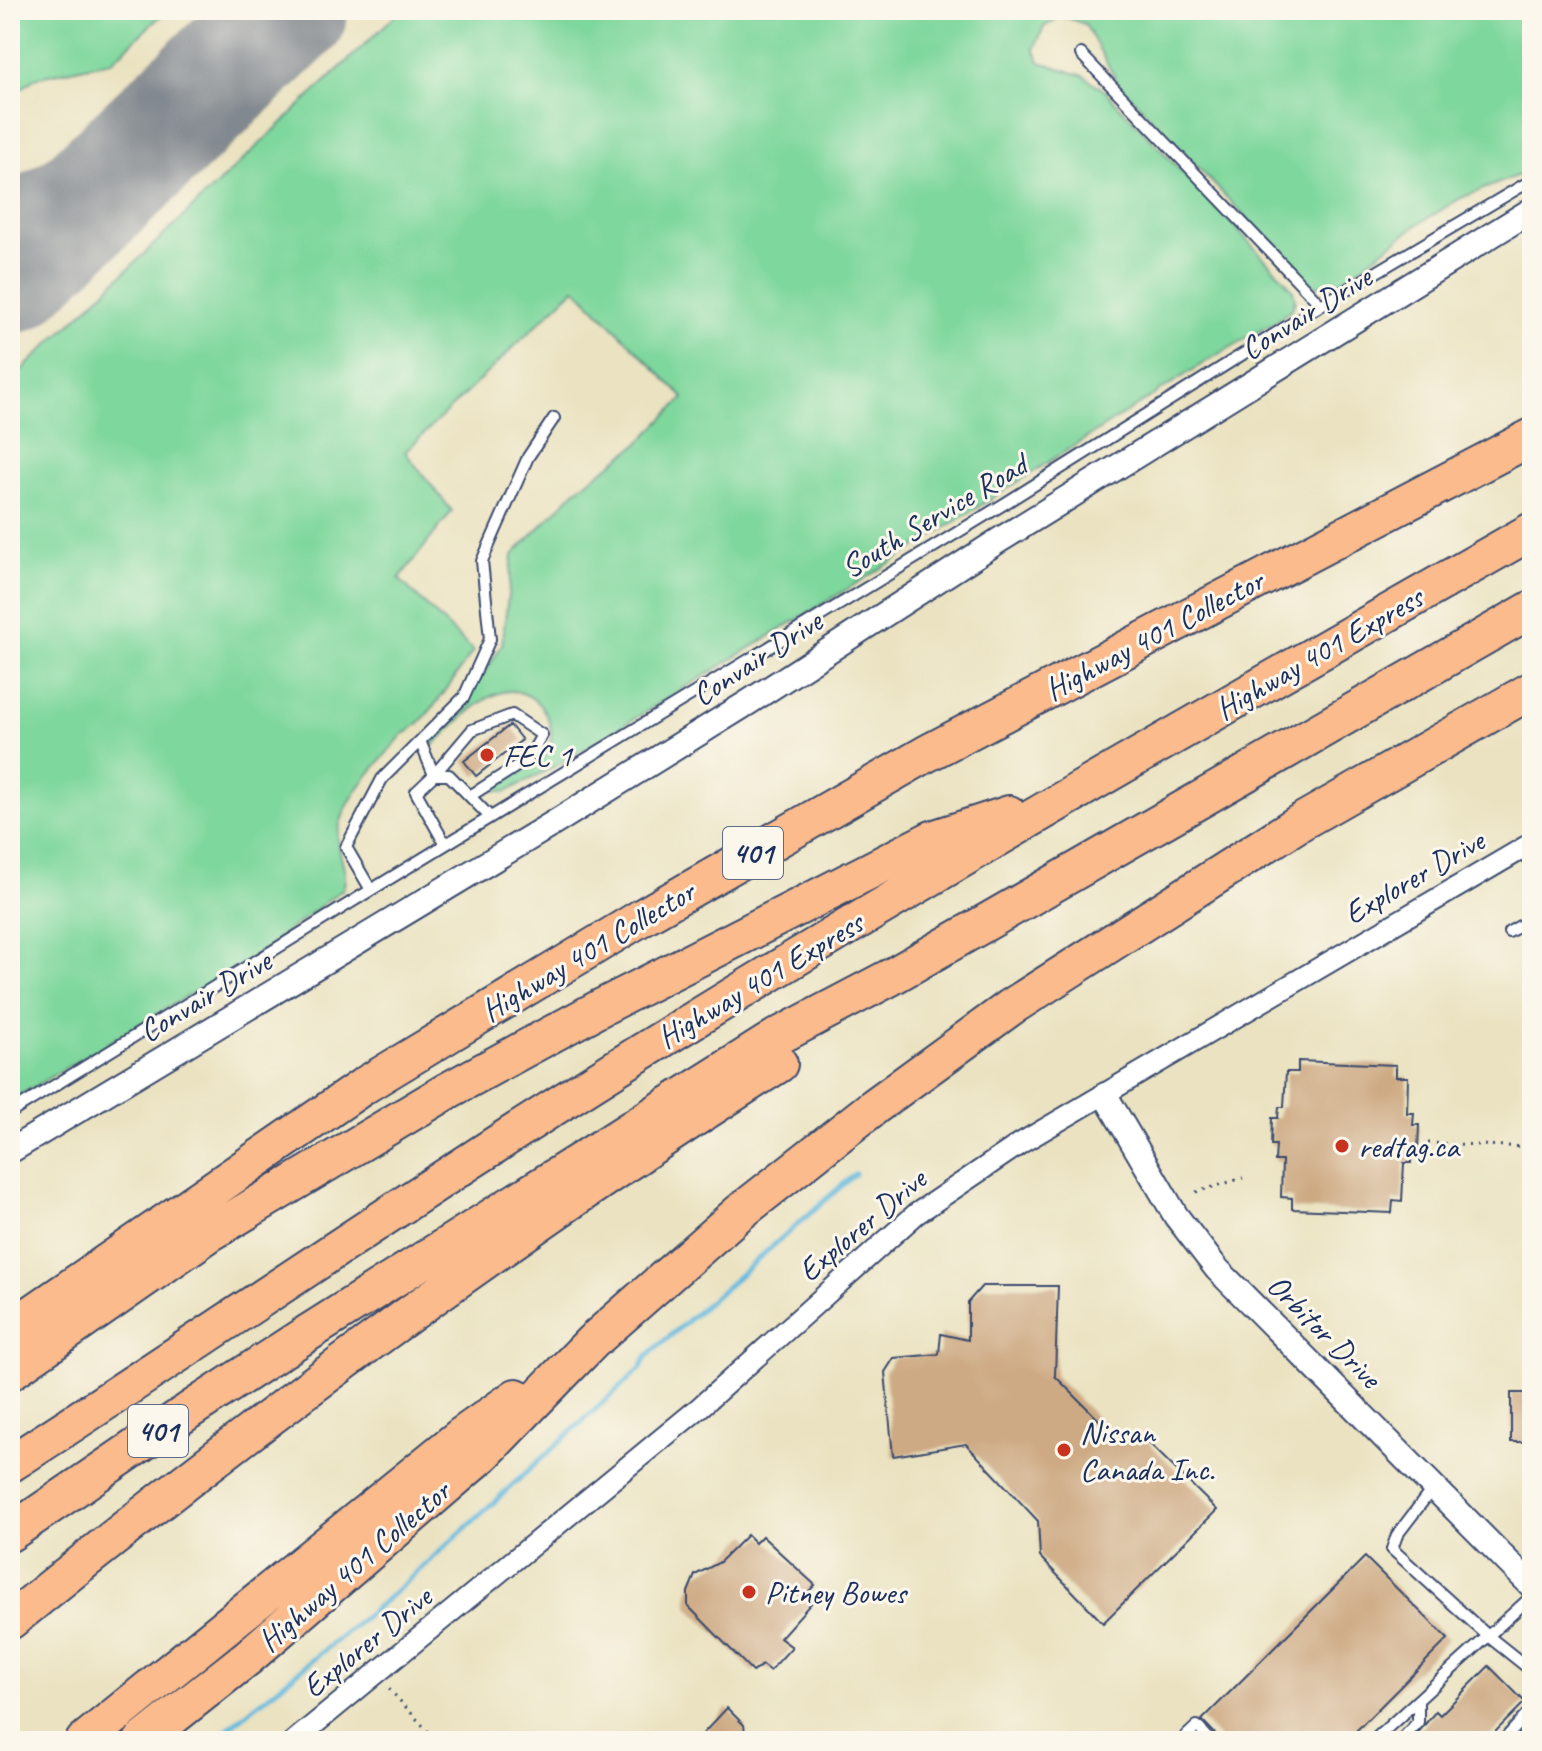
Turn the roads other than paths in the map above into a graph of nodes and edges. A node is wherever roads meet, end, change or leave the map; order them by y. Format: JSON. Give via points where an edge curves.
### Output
{"nodes":[{"id":1,"x":1081,"y":54,"type":"dead end"},
{"id":2,"x":1532,"y":180,"type":"edge"},
{"id":3,"x":1532,"y":210,"type":"edge"},
{"id":4,"x":1321,"y":305,"type":"junction"},
{"id":5,"x":554,"y":418,"type":"dead end"},
{"id":6,"x":1532,"y":437,"type":"edge"},
{"id":7,"x":1532,"y":531,"type":"edge"},
{"id":8,"x":1532,"y":609,"type":"edge"},
{"id":9,"x":1532,"y":690,"type":"edge"},
{"id":10,"x":420,"y":741,"type":"junction"},
{"id":11,"x":434,"y":775,"type":"junction"},
{"id":12,"x":1075,"y":792,"type":"junction"},
{"id":13,"x":470,"y":796,"type":"junction"},
{"id":14,"x":490,"y":817,"type":"junction"},
{"id":15,"x":1532,"y":843,"type":"edge"},
{"id":16,"x":445,"y":844,"type":"junction"},
{"id":17,"x":371,"y":890,"type":"junction"},
{"id":18,"x":1532,"y":919,"type":"edge"},
{"id":19,"x":1509,"y":932,"type":"dead end"},
{"id":20,"x":891,"y":977,"type":"junction"},
{"id":21,"x":1105,"y":1095,"type":"junction"},
{"id":22,"x":10,"y":1113,"type":"edge"},
{"id":23,"x":10,"y":1151,"type":"edge"},
{"id":24,"x":10,"y":1329,"type":"edge"},
{"id":25,"x":592,"y":1342,"type":"junction"},
{"id":26,"x":10,"y":1372,"type":"edge"},
{"id":27,"x":10,"y":1464,"type":"edge"},
{"id":28,"x":1434,"y":1486,"type":"junction"},
{"id":29,"x":10,"y":1533,"type":"edge"},
{"id":30,"x":1532,"y":1586,"type":"edge"},
{"id":31,"x":1532,"y":1596,"type":"edge"},
{"id":32,"x":10,"y":1621,"type":"edge"},
{"id":33,"x":1488,"y":1636,"type":"junction"},
{"id":34,"x":1532,"y":1671,"type":"edge"},
{"id":35,"x":1418,"y":1700,"type":"junction"},
{"id":36,"x":1532,"y":1709,"type":"edge"},
{"id":37,"x":84,"y":1741,"type":"edge"},
{"id":38,"x":142,"y":1741,"type":"edge"},
{"id":39,"x":294,"y":1741,"type":"edge"},
{"id":40,"x":1181,"y":1741,"type":"edge"},
{"id":41,"x":1211,"y":1741,"type":"edge"},
{"id":42,"x":1373,"y":1741,"type":"edge"},
{"id":43,"x":1400,"y":1741,"type":"edge"},
{"id":44,"x":1503,"y":1741,"type":"edge"}],
"edges":[{"from":1,"to":4,"type":"lane"},
{"from":2,"to":4,"type":"lane","name":"South Service Road"},
{"from":3,"to":23,"type":"street","name":"Convair Drive","via":[[606,791]]},
{"from":4,"to":14,"type":"lane","name":"South Service Road"},
{"from":5,"to":10,"type":"lane","via":[[528,457],[482,561],[490,639],[464,697]]},
{"from":6,"to":24,"type":"highway","name":"Highway 401 Collector","number":"401","via":[[926,754],[644,916],[365,1085]]},
{"from":7,"to":12,"type":"highway","name":"Highway 401 Express","number":"401"},
{"from":8,"to":20,"type":"highway","name":"Highway 401 Express","number":"401"},
{"from":9,"to":25,"type":"highway","name":"Highway 401 Collector","via":[[1299,823],[1011,1007],[739,1213]]},
{"from":10,"to":11,"type":"lane"},
{"from":10,"to":17,"type":"lane","via":[[382,779],[346,847]]},
{"from":11,"to":13,"type":"lane","via":[[449,775]]},
{"from":11,"to":13,"type":"lane","via":[[472,730],[512,715],[542,735],[528,759]]},
{"from":11,"to":16,"type":"lane","via":[[416,792]]},
{"from":12,"to":26,"type":"highway","via":[[932,839],[449,1090],[210,1233]]},
{"from":12,"to":27,"type":"highway","name":"Highway 401 Express","number":"401","via":[[576,1094]]},
{"from":13,"to":14,"type":"lane"},
{"from":14,"to":16,"type":"lane","name":"South Service Road"},
{"from":15,"to":21,"type":"street","name":"Explorer Drive"},
{"from":16,"to":17,"type":"lane","name":"South Service Road"},
{"from":17,"to":22,"type":"lane","name":"South Service Road"},
{"from":18,"to":19,"type":"lane"},
{"from":20,"to":29,"type":"highway","name":"Highway 401 Express","number":"401","via":[[777,1037],[654,1113],[219,1391]]},
{"from":20,"to":32,"type":"highway","via":[[828,1034],[653,1144],[386,1330]]},
{"from":21,"to":28,"type":"street","name":"Orbitor Drive","via":[[1176,1216],[1217,1269]]},
{"from":21,"to":39,"type":"street","name":"Explorer Drive","via":[[1021,1143],[916,1214],[699,1408]]},
{"from":25,"to":37,"type":"highway","via":[[461,1436]]},
{"from":25,"to":38,"type":"highway","name":"Highway 401 Collector","via":[[483,1454],[247,1658]]},
{"from":28,"to":30,"type":"street","name":"Orbitor Drive"},
{"from":28,"to":33,"type":"lane","via":[[1392,1549]]},
{"from":31,"to":33,"type":"lane"},
{"from":33,"to":34,"type":"lane"},
{"from":33,"to":35,"type":"lane"},
{"from":35,"to":42,"type":"lane"},
{"from":35,"to":43,"type":"lane","via":[[1418,1722]]},
{"from":36,"to":44,"type":"lane"},
{"from":40,"to":41,"type":"lane","via":[[1197,1726]]}]}
